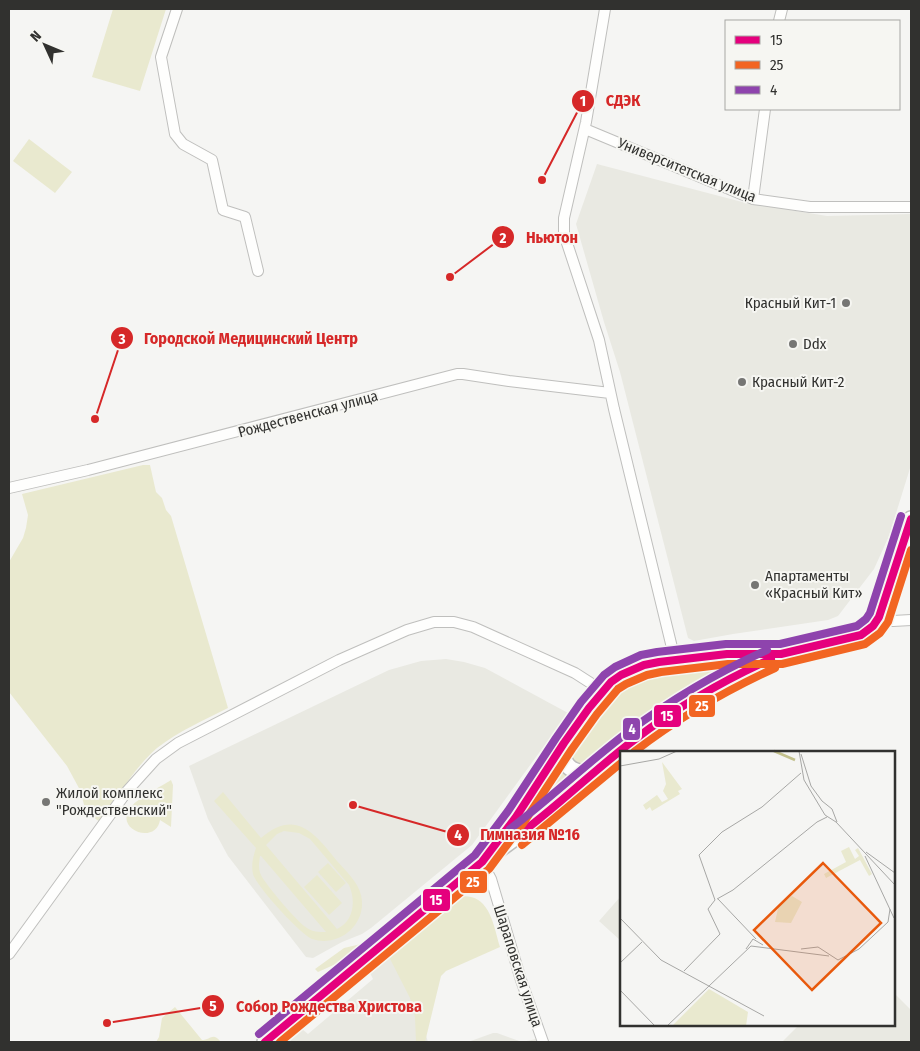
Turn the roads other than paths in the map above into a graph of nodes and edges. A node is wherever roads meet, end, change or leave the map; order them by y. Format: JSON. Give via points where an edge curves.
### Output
{"nodes":[{"id":1,"x":177,"y":9,"type":"edge"},
{"id":2,"x":605,"y":9,"type":"edge"},
{"id":3,"x":765,"y":110,"type":"edge"},
{"id":4,"x":585,"y":129,"type":"junction"},
{"id":5,"x":753,"y":199,"type":"junction"},
{"id":6,"x":911,"y":207,"type":"edge"},
{"id":7,"x":258,"y":271,"type":"dead end"},
{"id":8,"x":610,"y":393,"type":"junction"},
{"id":9,"x":9,"y":488,"type":"edge"},
{"id":10,"x":911,"y":519,"type":"edge"},
{"id":11,"x":879,"y":617,"type":"junction"},
{"id":12,"x":911,"y":620,"type":"edge"},
{"id":13,"x":781,"y":654,"type":"junction"},
{"id":14,"x":703,"y":656,"type":"junction"},
{"id":15,"x":674,"y":660,"type":"junction"},
{"id":16,"x":720,"y":684,"type":"junction"},
{"id":17,"x":603,"y":691,"type":"junction"},
{"id":18,"x":564,"y":743,"type":"junction"},
{"id":19,"x":621,"y":751,"type":"edge"},
{"id":20,"x":620,"y":752,"type":"edge"},
{"id":21,"x":595,"y":772,"type":"junction"},
{"id":22,"x":482,"y":862,"type":"junction"},
{"id":23,"x":9,"y":954,"type":"edge"},
{"id":24,"x":265,"y":1042,"type":"edge"},
{"id":25,"x":543,"y":1042,"type":"edge"}],
"edges":[{"from":1,"to":7,"type":"street","via":[[161,57],[175,134],[182,144],[212,160],[224,210],[245,217]]},
{"from":2,"to":4,"type":"street"},
{"from":3,"to":5,"type":"street"},
{"from":4,"to":5,"type":"street","name":"Университетская улица"},
{"from":4,"to":8,"type":"street","via":[[564,218],[564,234],[599,340]]},
{"from":5,"to":6,"type":"street","name":"Университетская улица","via":[[810,207]]},
{"from":8,"to":9,"type":"street","name":"Рождественская улица","via":[[457,374]]},
{"from":8,"to":15,"type":"street"},
{"from":10,"to":11,"type":"main road"},
{"from":11,"to":12,"type":"street","via":[[893,621]]},
{"from":11,"to":13,"type":"main road","via":[[862,635]]},
{"from":13,"to":14,"type":"main road"},
{"from":13,"to":16,"type":"main road"},
{"from":14,"to":15,"type":"main road"},
{"from":14,"to":16,"type":"main road","via":[[720,665],[723,676]]},
{"from":15,"to":17,"type":"main road","via":[[631,670]]},
{"from":16,"to":19,"type":"main road","via":[[647,730]]},
{"from":17,"to":18,"type":"main road"},
{"from":17,"to":23,"type":"street","via":[[569,670],[473,627],[454,622],[422,625],[381,641],[167,750],[128,790]]},
{"from":18,"to":21,"type":"main road","via":[[562,757],[570,769]]},
{"from":18,"to":22,"type":"main road"},
{"from":20,"to":21,"type":"main road"},
{"from":21,"to":22,"type":"main road","via":[[530,827]]},
{"from":22,"to":24,"type":"main road"},
{"from":22,"to":25,"type":"street","name":"Шараповская улица","via":[[491,879]]}]}
